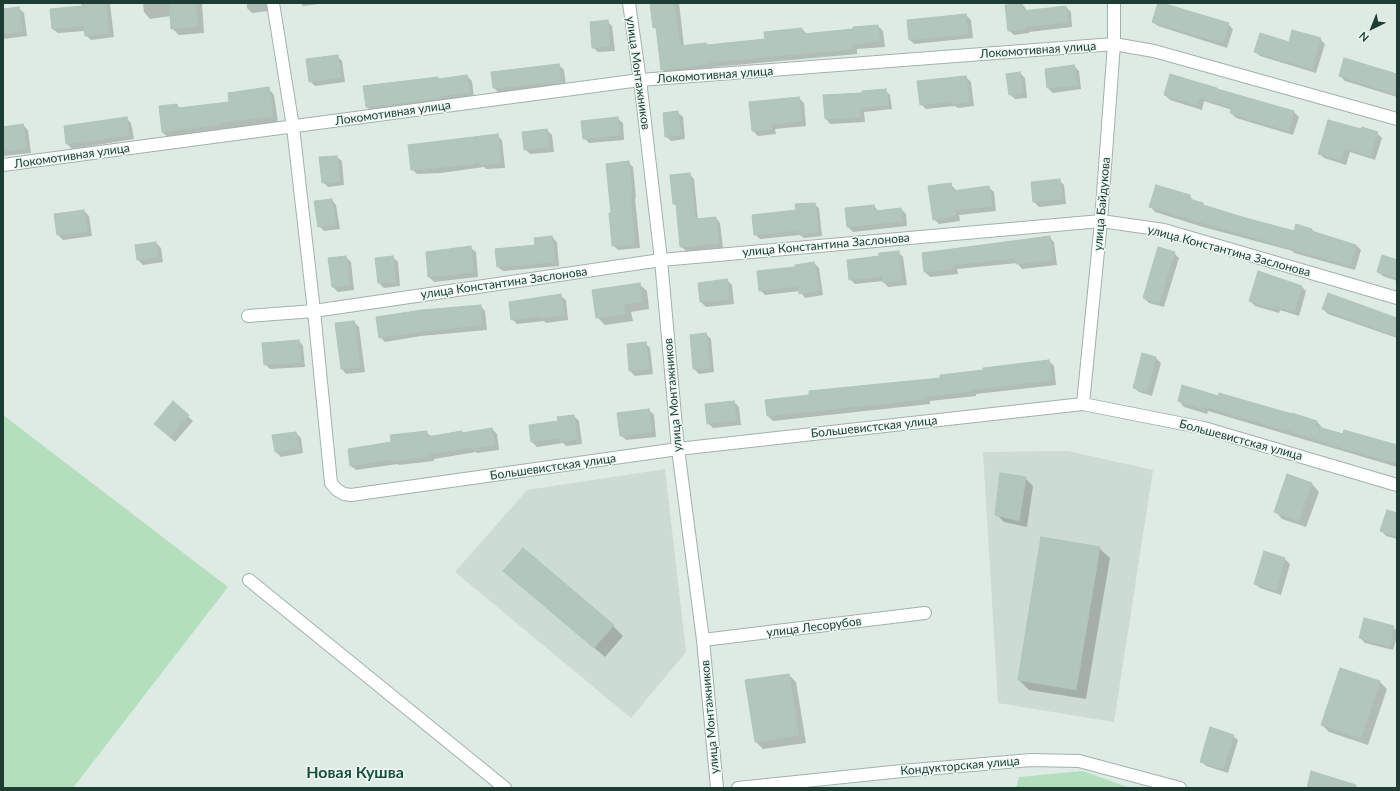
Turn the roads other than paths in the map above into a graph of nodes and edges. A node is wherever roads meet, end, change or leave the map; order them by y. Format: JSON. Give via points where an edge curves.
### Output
{"nodes":[{"id":1,"x":272,"y":3,"type":"edge"},
{"id":2,"x":628,"y":3,"type":"edge"},
{"id":3,"x":1114,"y":3,"type":"edge"},
{"id":4,"x":1114,"y":44,"type":"junction"},
{"id":5,"x":640,"y":80,"type":"junction"},
{"id":6,"x":1397,"y":119,"type":"edge"},
{"id":7,"x":293,"y":127,"type":"junction"},
{"id":8,"x":3,"y":165,"type":"edge"},
{"id":9,"x":1102,"y":221,"type":"junction"},
{"id":10,"x":661,"y":260,"type":"junction"},
{"id":11,"x":1397,"y":298,"type":"edge"},
{"id":12,"x":314,"y":311,"type":"junction"},
{"id":13,"x":248,"y":316,"type":"dead end"},
{"id":14,"x":1083,"y":404,"type":"junction"},
{"id":15,"x":678,"y":449,"type":"junction"},
{"id":16,"x":1397,"y":485,"type":"edge"},
{"id":17,"x":249,"y":580,"type":"dead end"},
{"id":18,"x":925,"y":613,"type":"dead end"},
{"id":19,"x":702,"y":640,"type":"junction"},
{"id":20,"x":505,"y":788,"type":"edge"},
{"id":21,"x":717,"y":788,"type":"edge"},
{"id":22,"x":738,"y":788,"type":"edge"},
{"id":23,"x":1180,"y":788,"type":"edge"}],
"edges":[{"from":1,"to":7,"type":"street"},
{"from":2,"to":5,"type":"street","name":"улица Монтажников"},
{"from":3,"to":4,"type":"street","name":"улица Байдукова"},
{"from":4,"to":5,"type":"street","name":"Локомотивная улица"},
{"from":4,"to":6,"type":"street","name":"Локомотивная улица","via":[[1154,51]]},
{"from":4,"to":9,"type":"street","name":"улица Байдукова"},
{"from":5,"to":7,"type":"street","name":"Локомотивная улица"},
{"from":5,"to":10,"type":"street","name":"улица Монтажников"},
{"from":7,"to":8,"type":"street","name":"Локомотивная улица"},
{"from":7,"to":12,"type":"street"},
{"from":9,"to":10,"type":"street","name":"улица Константина Заслонова"},
{"from":9,"to":11,"type":"street","name":"улица Константина Заслонова","via":[[1164,230]]},
{"from":9,"to":14,"type":"street","name":"улица Байдукова"},
{"from":10,"to":12,"type":"street","name":"улица Константина Заслонова"},
{"from":10,"to":15,"type":"street","name":"улица Монтажников"},
{"from":12,"to":13,"type":"street","name":"улица Константина Заслонова"},
{"from":12,"to":15,"type":"street","name":"Большевистская улица","via":[[331,483],[344,494]]},
{"from":14,"to":15,"type":"street","name":"Большевистская улица"},
{"from":14,"to":16,"type":"street","name":"Большевистская улица","via":[[1204,428]]},
{"from":15,"to":19,"type":"street","name":"улица Монтажников"},
{"from":17,"to":20,"type":"street"},
{"from":18,"to":19,"type":"street","name":"улица Лесорубов"},
{"from":19,"to":21,"type":"street","name":"улица Монтажников"},
{"from":22,"to":23,"type":"street","name":"Кондукторская улица","via":[[1031,760],[1079,761]]}]}
